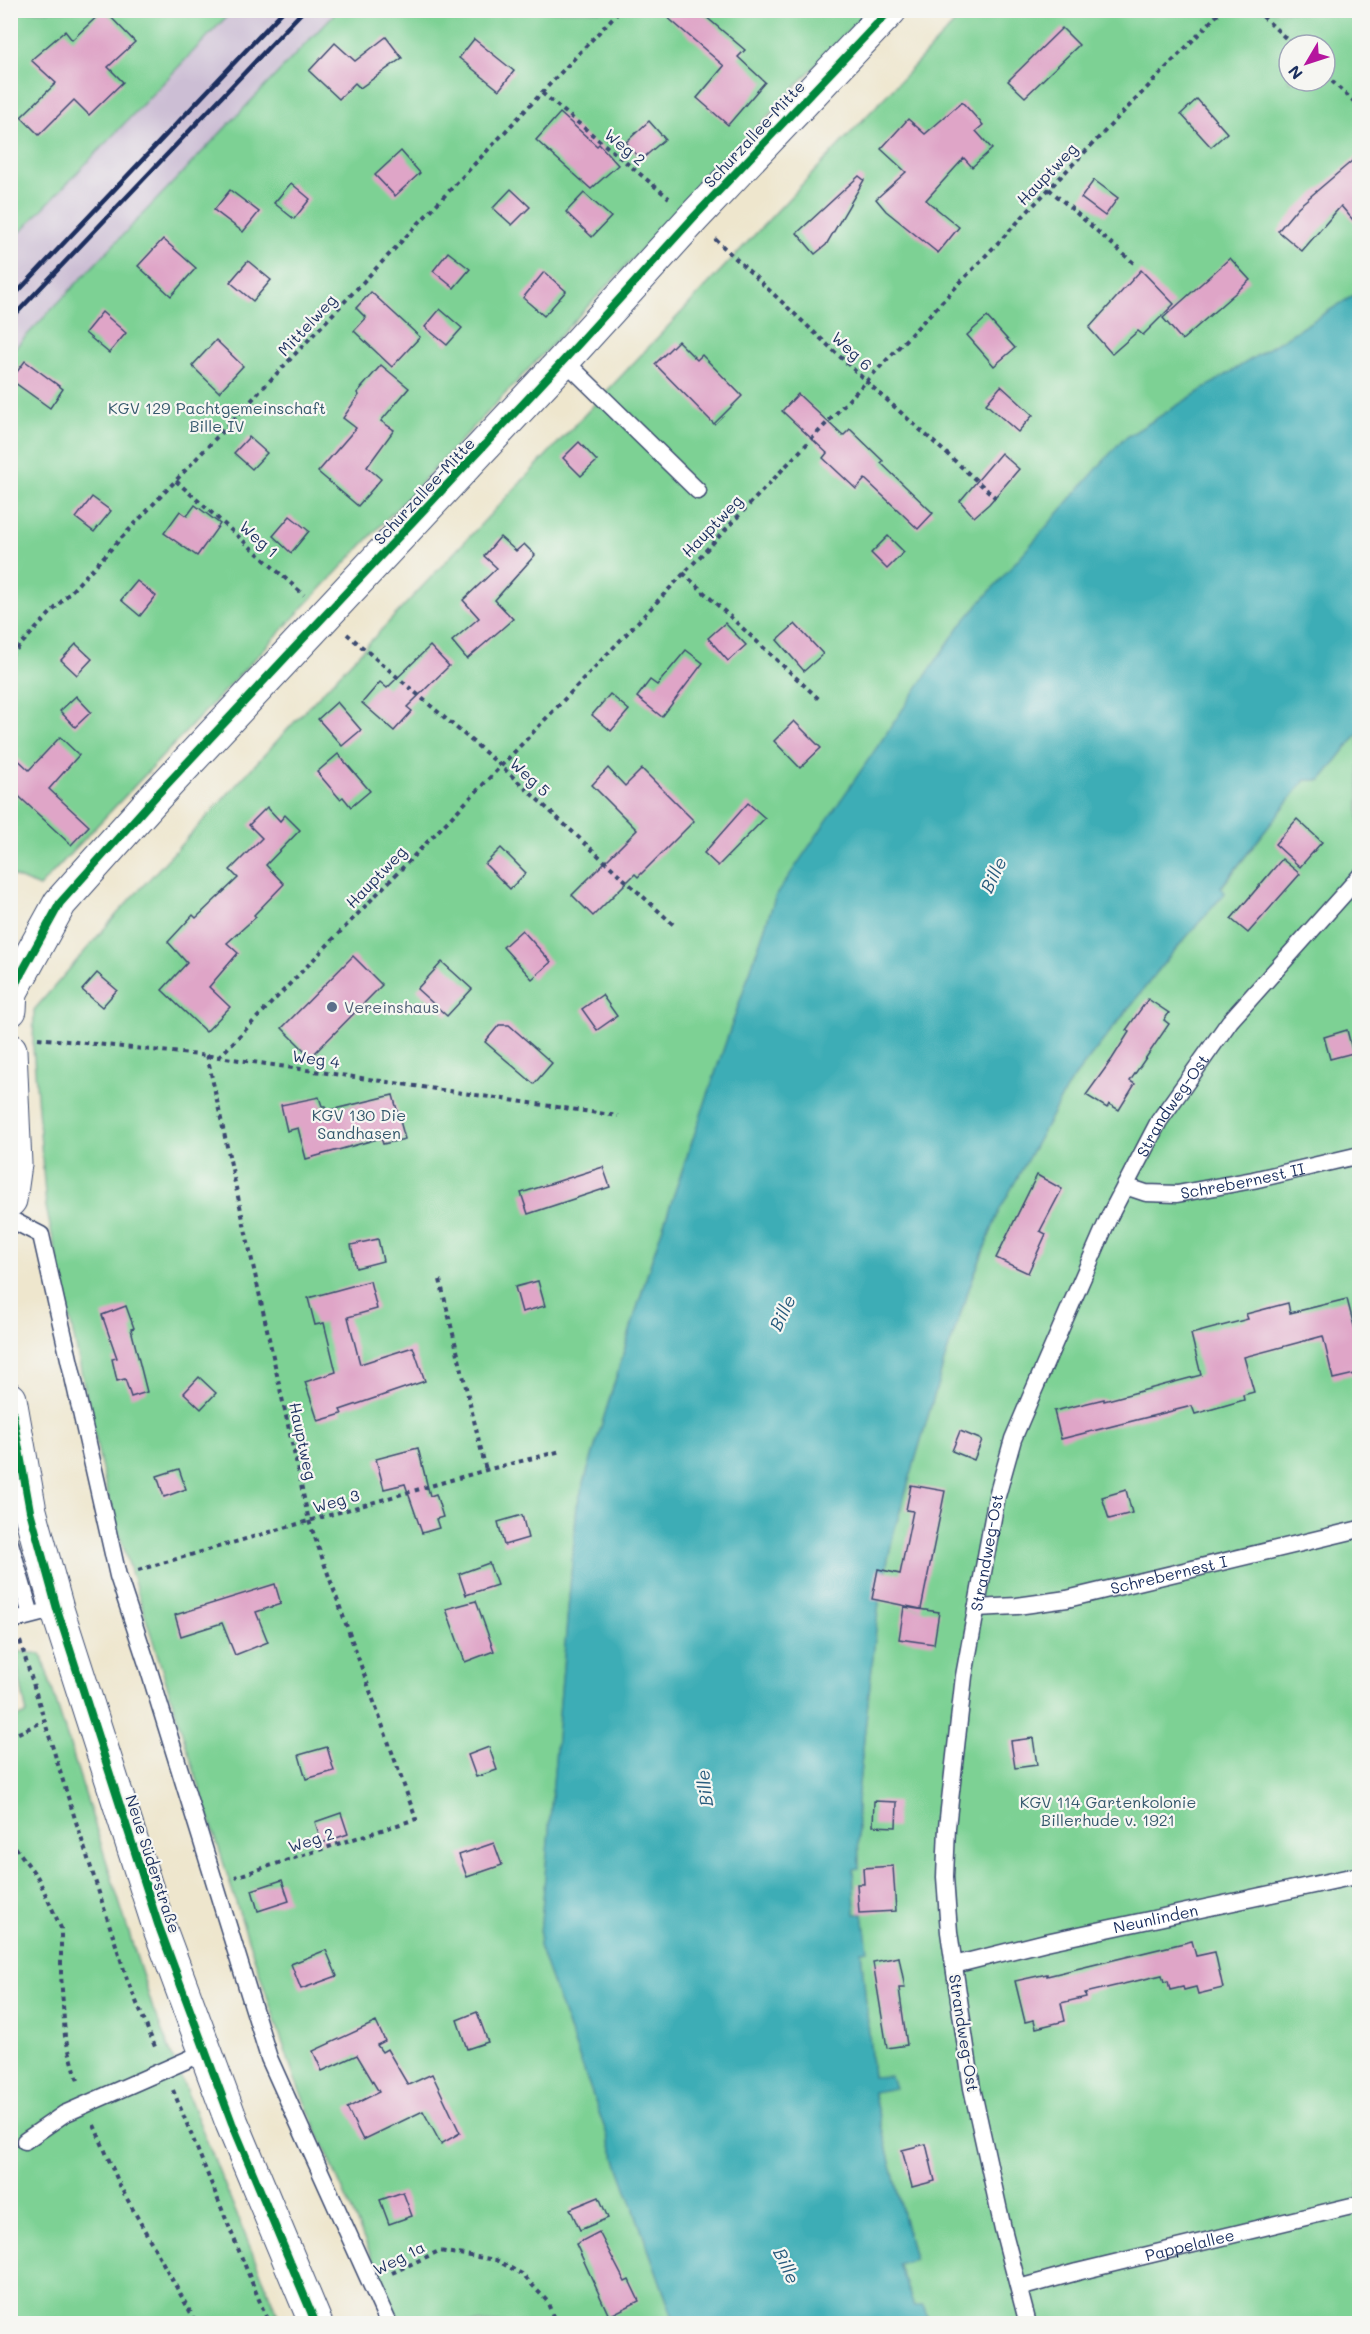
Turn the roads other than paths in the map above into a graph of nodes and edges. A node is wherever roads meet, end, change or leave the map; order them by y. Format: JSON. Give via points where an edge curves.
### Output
{"nodes":[{"id":1,"x":890,"y":10,"type":"edge"},
{"id":2,"x":564,"y":360,"type":"junction"},
{"id":3,"x":698,"y":491,"type":"dead end"},
{"id":4,"x":1359,"y":876,"type":"edge"},
{"id":5,"x":10,"y":1010,"type":"edge"},
{"id":6,"x":22,"y":1043,"type":"edge"},
{"id":7,"x":1359,"y":1155,"type":"edge"},
{"id":8,"x":1125,"y":1186,"type":"junction"},
{"id":9,"x":10,"y":1200,"type":"edge"},
{"id":10,"x":10,"y":1218,"type":"edge"},
{"id":11,"x":10,"y":1399,"type":"edge"},
{"id":12,"x":1359,"y":1529,"type":"edge"},
{"id":13,"x":10,"y":1543,"type":"edge"},
{"id":14,"x":976,"y":1608,"type":"junction"},
{"id":15,"x":44,"y":1612,"type":"junction"},
{"id":16,"x":12,"y":1621,"type":"edge"},
{"id":17,"x":1359,"y":1875,"type":"edge"},
{"id":18,"x":954,"y":1965,"type":"junction"},
{"id":19,"x":205,"y":2052,"type":"junction"},
{"id":20,"x":25,"y":2141,"type":"dead end"},
{"id":21,"x":1359,"y":2204,"type":"edge"},
{"id":22,"x":1018,"y":2288,"type":"junction"},
{"id":23,"x":316,"y":2324,"type":"edge"},
{"id":24,"x":389,"y":2324,"type":"edge"},
{"id":25,"x":1028,"y":2324,"type":"edge"}],
"edges":[{"from":1,"to":2,"type":"street","name":"Schurzallee-Mitte"},
{"from":2,"to":3,"type":"lane"},
{"from":2,"to":5,"type":"street","name":"Schurzallee-Mitte","via":[[60,903],[11,992]]},
{"from":4,"to":8,"type":"lane","name":"Strandweg-Ost","via":[[1230,1021],[1159,1121]]},
{"from":6,"to":9,"type":"street"},
{"from":7,"to":8,"type":"lane","name":"Schrebernest II","via":[[1177,1194],[1146,1193]]},
{"from":8,"to":14,"type":"lane","name":"Strandweg-Ost","via":[[1014,1439],[997,1496]]},
{"from":10,"to":24,"type":"lane","via":[[41,1235],[118,1576],[269,2058]]},
{"from":11,"to":15,"type":"street","name":"Neue Süderstraße"},
{"from":12,"to":14,"type":"lane","name":"Schrebernest I","via":[[1067,1599]]},
{"from":13,"to":15,"type":"lane"},
{"from":14,"to":18,"type":"lane","name":"Strandweg-Ost","via":[[947,1827],[945,1877]]},
{"from":15,"to":16,"type":"lane"},
{"from":15,"to":19,"type":"street","name":"Neue Süderstraße"},
{"from":17,"to":18,"type":"lane","name":"Neunlinden"},
{"from":18,"to":22,"type":"lane","name":"Strandweg-Ost","via":[[974,2099]]},
{"from":19,"to":20,"type":"lane","via":[[64,2114]]},
{"from":19,"to":23,"type":"street","name":"Neue Süderstraße"},
{"from":21,"to":22,"type":"lane","name":"Pappelallee"},
{"from":22,"to":25,"type":"lane","name":"Strandweg-Ost"}]}
